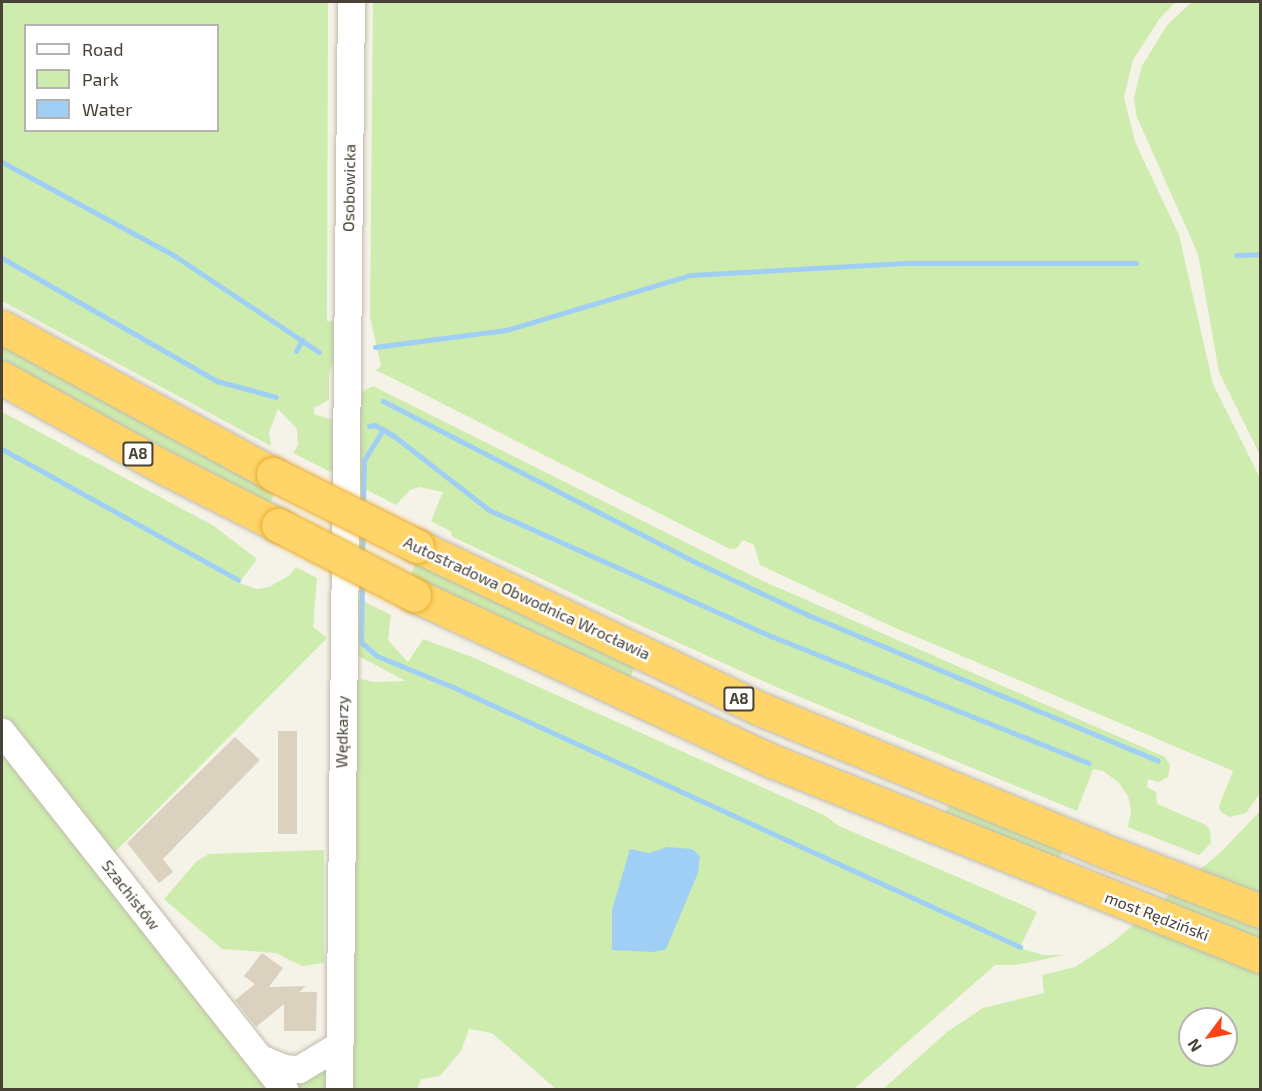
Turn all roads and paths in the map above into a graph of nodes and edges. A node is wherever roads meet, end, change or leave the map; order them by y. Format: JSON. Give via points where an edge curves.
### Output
{"nodes":[{"id":1,"x":351,"y":2,"type":"edge"},
{"id":2,"x":2,"y":327,"type":"edge"},
{"id":3,"x":346,"y":375,"type":"joint"},
{"id":4,"x":2,"y":378,"type":"edge"},
{"id":5,"x":2,"y":732,"type":"edge"},
{"id":6,"x":1260,"y":911,"type":"edge"},
{"id":7,"x":1260,"y":956,"type":"edge"},
{"id":8,"x":339,"y":1045,"type":"junction"},
{"id":9,"x":260,"y":1058,"type":"junction"},
{"id":10,"x":285,"y":1089,"type":"edge"},
{"id":11,"x":339,"y":1089,"type":"edge"}],
"edges":[{"from":1,"to":3,"type":"street","name":"Osobowicka"},
{"from":2,"to":6,"type":"highway","name":"Autostradowa Obwodnica Wrocławia","number":"A8","bridge":true,"via":[[273,474],[763,710]]},
{"from":3,"to":8,"type":"street","name":"Wędkarzy"},
{"from":4,"to":7,"type":"highway","name":"most Rędziński","number":"A8","bridge":true,"via":[[157,464],[414,595],[772,761]]},
{"from":5,"to":9,"type":"street","name":"Szachistów"},
{"from":8,"to":9,"type":"street","via":[[313,1064],[298,1069],[283,1068]]},
{"from":8,"to":11,"type":"street","name":"Wędkarzy"},
{"from":9,"to":10,"type":"street","name":"Szachistów"}]}
